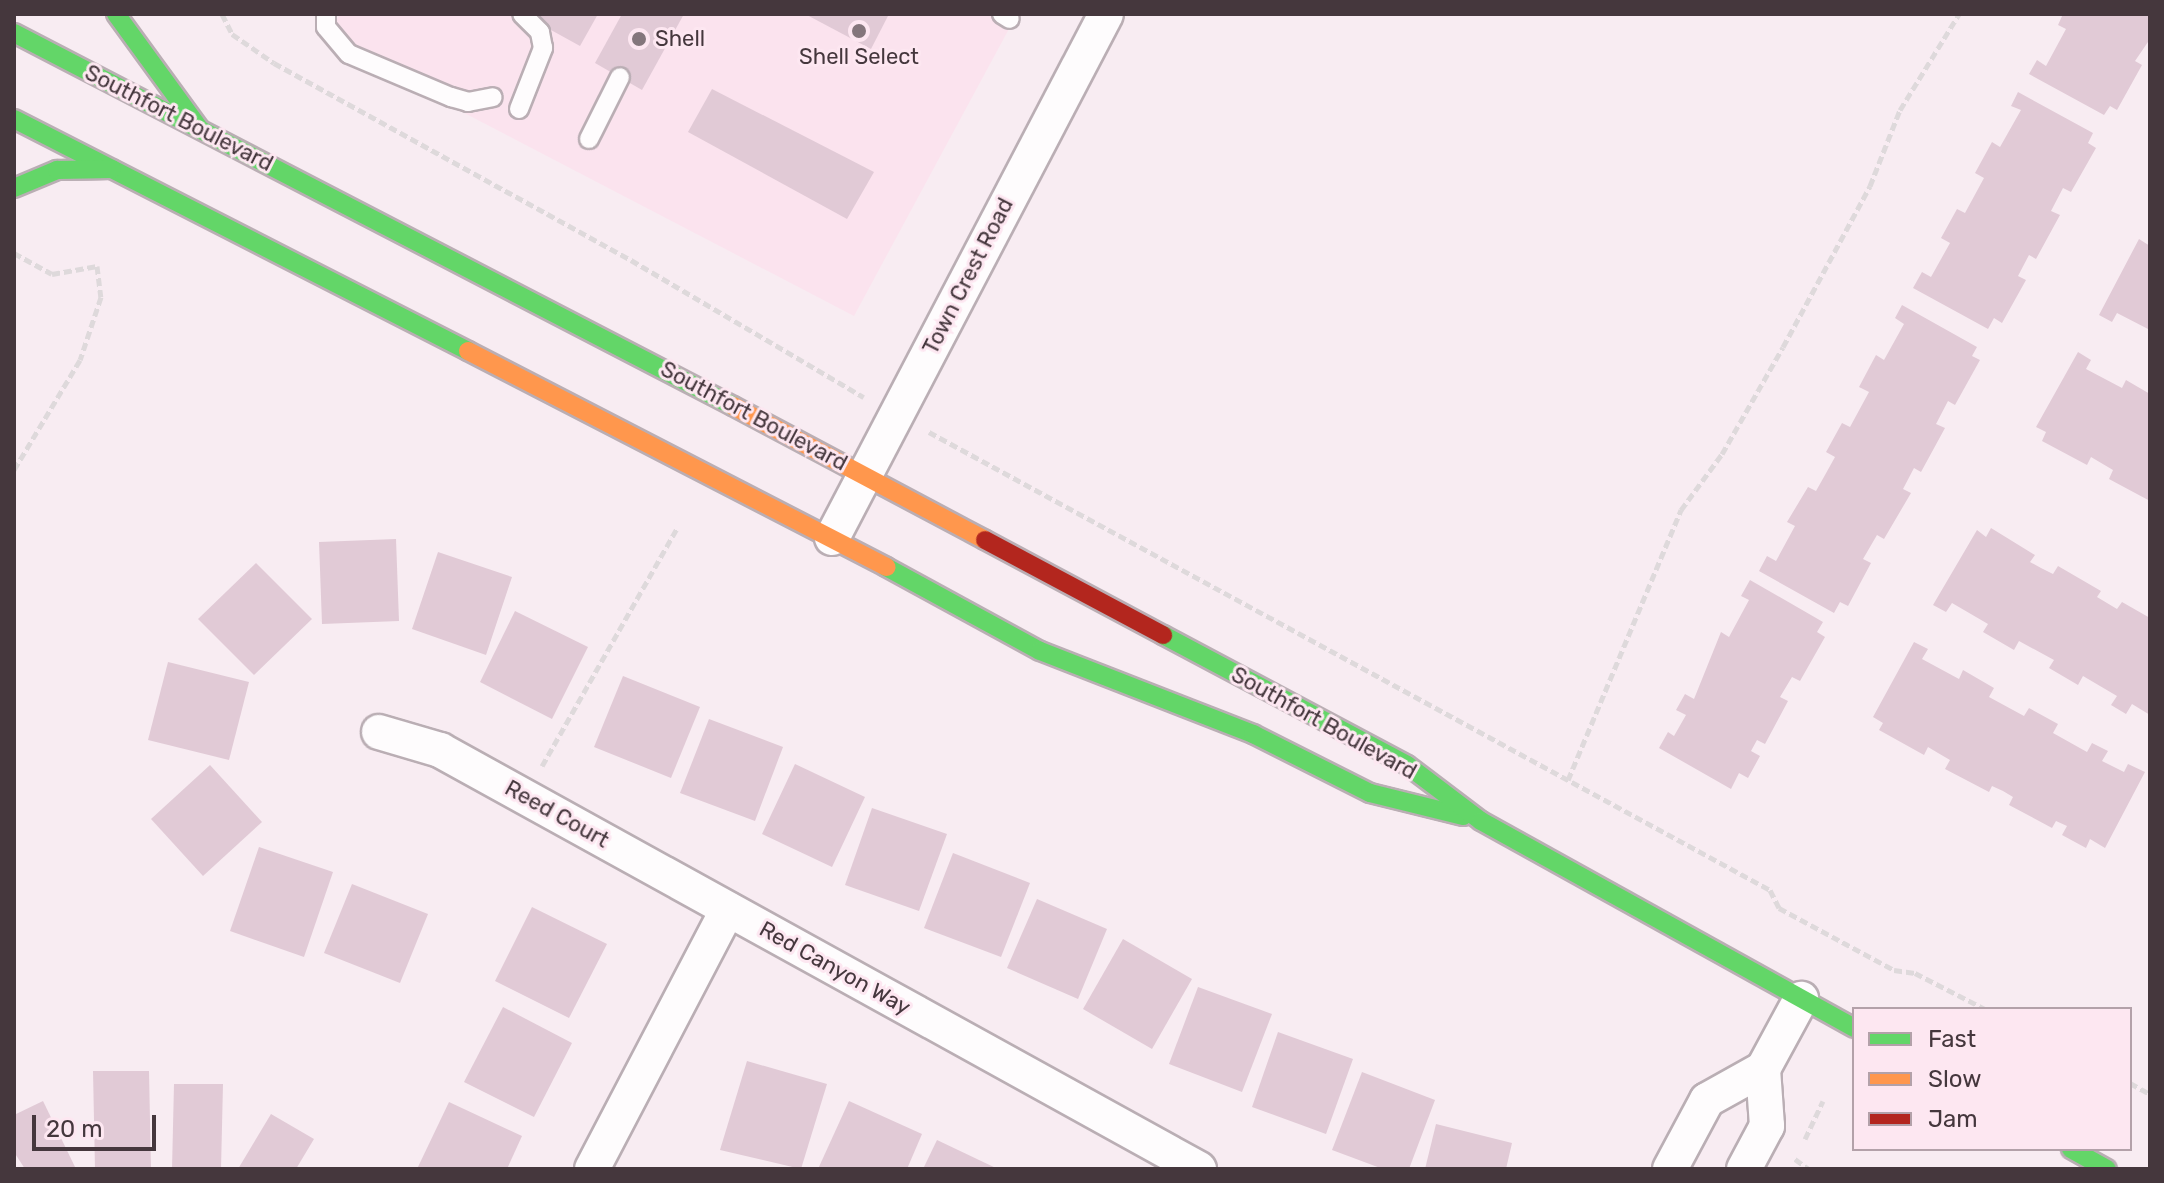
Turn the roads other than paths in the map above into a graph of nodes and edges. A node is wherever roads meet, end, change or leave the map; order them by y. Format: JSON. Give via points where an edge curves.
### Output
{"nodes":[{"id":1,"x":116,"y":14,"type":"edge"},
{"id":2,"x":326,"y":14,"type":"edge"},
{"id":3,"x":522,"y":14,"type":"edge"},
{"id":4,"x":1106,"y":14,"type":"edge"},
{"id":5,"x":14,"y":33,"type":"edge"},
{"id":6,"x":620,"y":77,"type":"dead end"},
{"id":7,"x":493,"y":97,"type":"dead end"},
{"id":8,"x":519,"y":109,"type":"dead end"},
{"id":9,"x":14,"y":119,"type":"edge"},
{"id":10,"x":200,"y":129,"type":"junction"},
{"id":11,"x":589,"y":139,"type":"dead end"},
{"id":12,"x":112,"y":169,"type":"junction"},
{"id":13,"x":14,"y":188,"type":"edge"},
{"id":14,"x":865,"y":476,"type":"junction"},
{"id":15,"x":832,"y":538,"type":"junction"},
{"id":16,"x":379,"y":732,"type":"dead end"},
{"id":17,"x":1481,"y":821,"type":"junction"},
{"id":18,"x":728,"y":909,"type":"junction"},
{"id":19,"x":1801,"y":999,"type":"junction"},
{"id":20,"x":1852,"y":1027,"type":"edge"},
{"id":21,"x":1763,"y":1069,"type":"junction"},
{"id":22,"x":2075,"y":1151,"type":"edge"},
{"id":23,"x":592,"y":1169,"type":"edge"},
{"id":24,"x":1199,"y":1169,"type":"edge"},
{"id":25,"x":1670,"y":1169,"type":"edge"},
{"id":26,"x":1744,"y":1169,"type":"edge"},
{"id":27,"x":2107,"y":1169,"type":"edge"}],
"edges":[{"from":1,"to":10,"type":"street"},
{"from":2,"to":7,"type":"lane","via":[[326,27],[349,54],[451,97],[468,102]]},
{"from":3,"to":8,"type":"lane","via":[[540,32],[543,48]]},
{"from":4,"to":14,"type":"street","name":"Town Crest Road"},
{"from":5,"to":10,"type":"street","name":"Southfort Boulevard"},
{"from":6,"to":11,"type":"lane"},
{"from":9,"to":12,"type":"street","name":"Southfort Boulevard"},
{"from":10,"to":14,"type":"street","name":"Southfort Boulevard"},
{"from":12,"to":13,"type":"street","via":[[57,170]]},
{"from":12,"to":15,"type":"street","name":"Southfort Boulevard"},
{"from":14,"to":15,"type":"street","name":"Town Crest Road"},
{"from":14,"to":17,"type":"street","name":"Southfort Boulevard","via":[[1407,765]]},
{"from":15,"to":17,"type":"street","name":"Southfort Boulevard","via":[[1040,651],[1253,734],[1370,793]]},
{"from":16,"to":18,"type":"street","name":"Reed Court","via":[[440,750]]},
{"from":17,"to":19,"type":"street","name":"Southfort Boulevard"},
{"from":18,"to":23,"type":"street"},
{"from":18,"to":24,"type":"street","name":"Red Canyon Way"},
{"from":19,"to":20,"type":"street","name":"Southfort Boulevard"},
{"from":19,"to":21,"type":"street"},
{"from":21,"to":25,"type":"street","via":[[1707,1100]]},
{"from":21,"to":26,"type":"street","via":[[1767,1126]]},
{"from":22,"to":27,"type":"street"}]}
